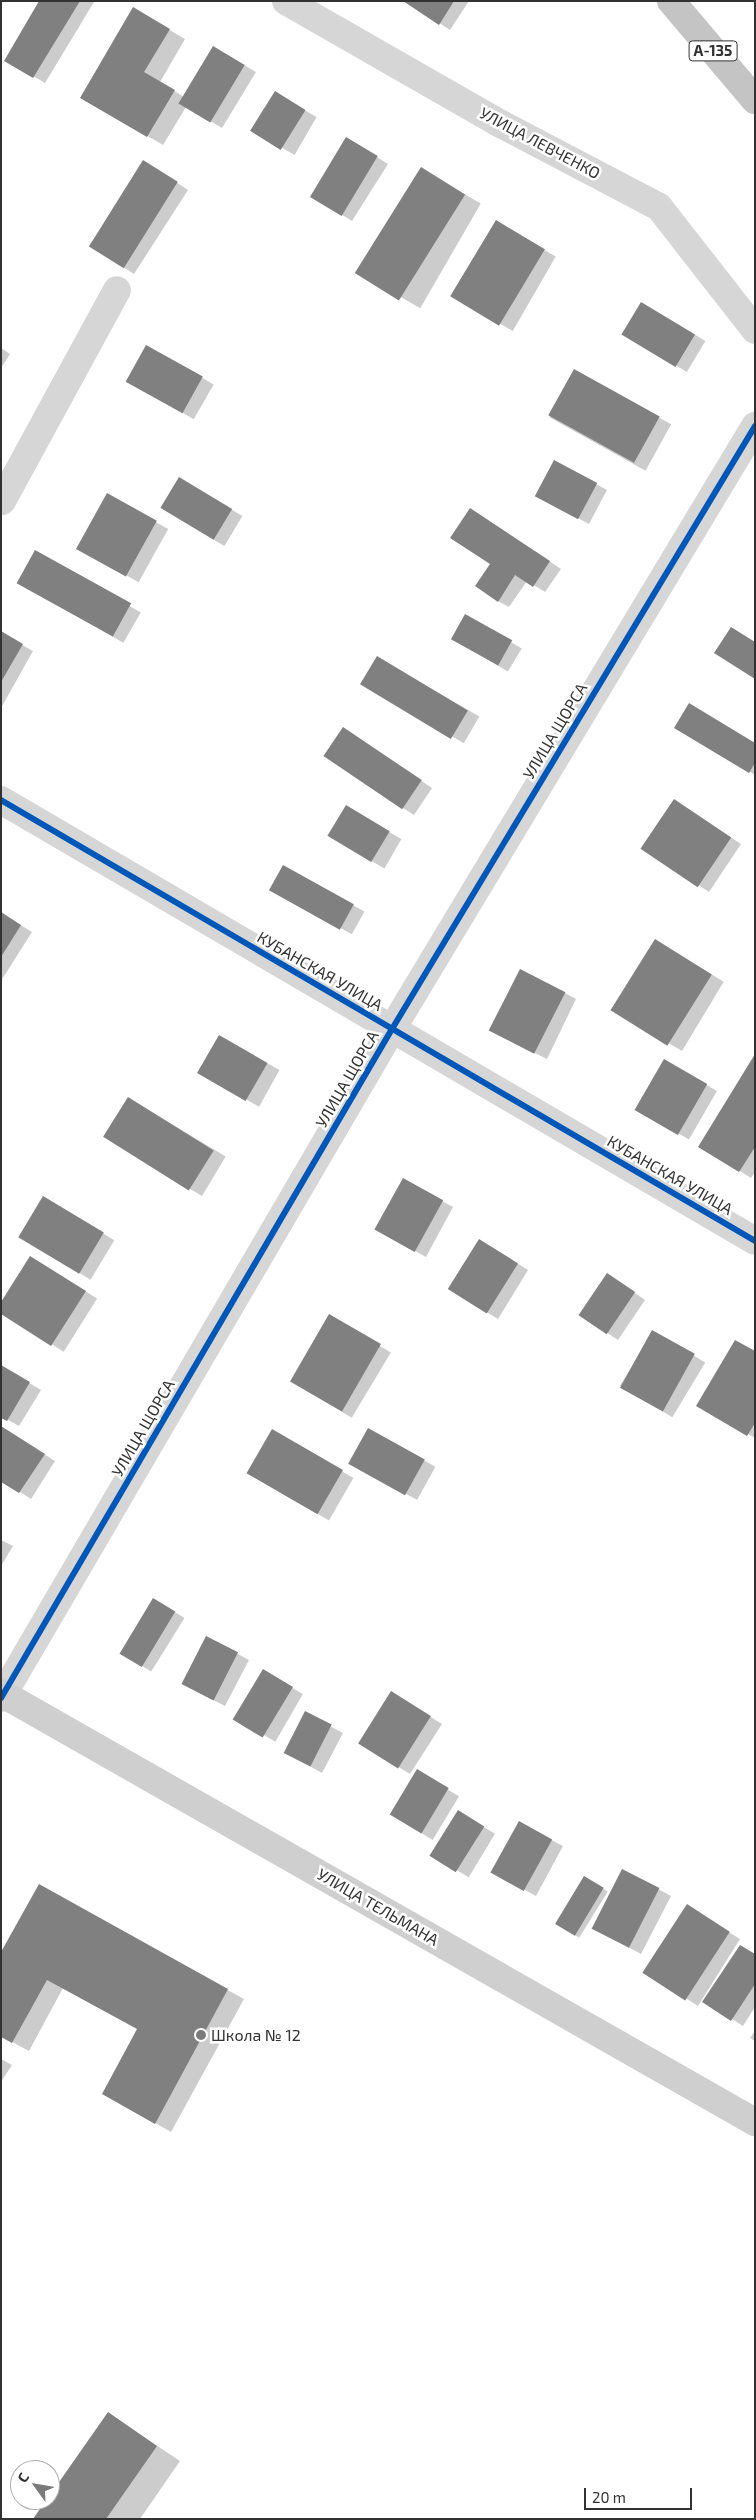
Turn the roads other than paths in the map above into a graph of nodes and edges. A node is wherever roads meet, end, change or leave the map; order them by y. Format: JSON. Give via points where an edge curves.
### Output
{"nodes":[{"id":1,"x":286,"y":1,"type":"edge"},
{"id":2,"x":671,"y":1,"type":"edge"},
{"id":3,"x":755,"y":100,"type":"edge"},
{"id":4,"x":117,"y":290,"type":"dead end"},
{"id":5,"x":755,"y":330,"type":"edge"},
{"id":6,"x":755,"y":426,"type":"edge"},
{"id":7,"x":2,"y":502,"type":"edge"},
{"id":8,"x":1,"y":800,"type":"edge"},
{"id":9,"x":392,"y":1029,"type":"junction"},
{"id":10,"x":755,"y":1241,"type":"edge"},
{"id":11,"x":2,"y":1695,"type":"edge"},
{"id":12,"x":755,"y":2122,"type":"edge"}],
"edges":[{"from":1,"to":5,"type":"street","name":"УЛИЦА ЛЕВЧЕНКО","via":[[501,124],[659,208]]},
{"from":2,"to":3,"type":"highway","number":"А-135"},
{"from":4,"to":7,"type":"street"},
{"from":6,"to":9,"type":"street","name":"УЛИЦА ЩОРСА"},
{"from":8,"to":9,"type":"street","name":"КУБАНСКАЯ УЛИЦА"},
{"from":9,"to":10,"type":"street","name":"КУБАНСКАЯ УЛИЦА"},
{"from":9,"to":11,"type":"street","name":"УЛИЦА ЩОРСА"},
{"from":11,"to":12,"type":"street","name":"УЛИЦА ТЕЛЬМАНА"}]}
